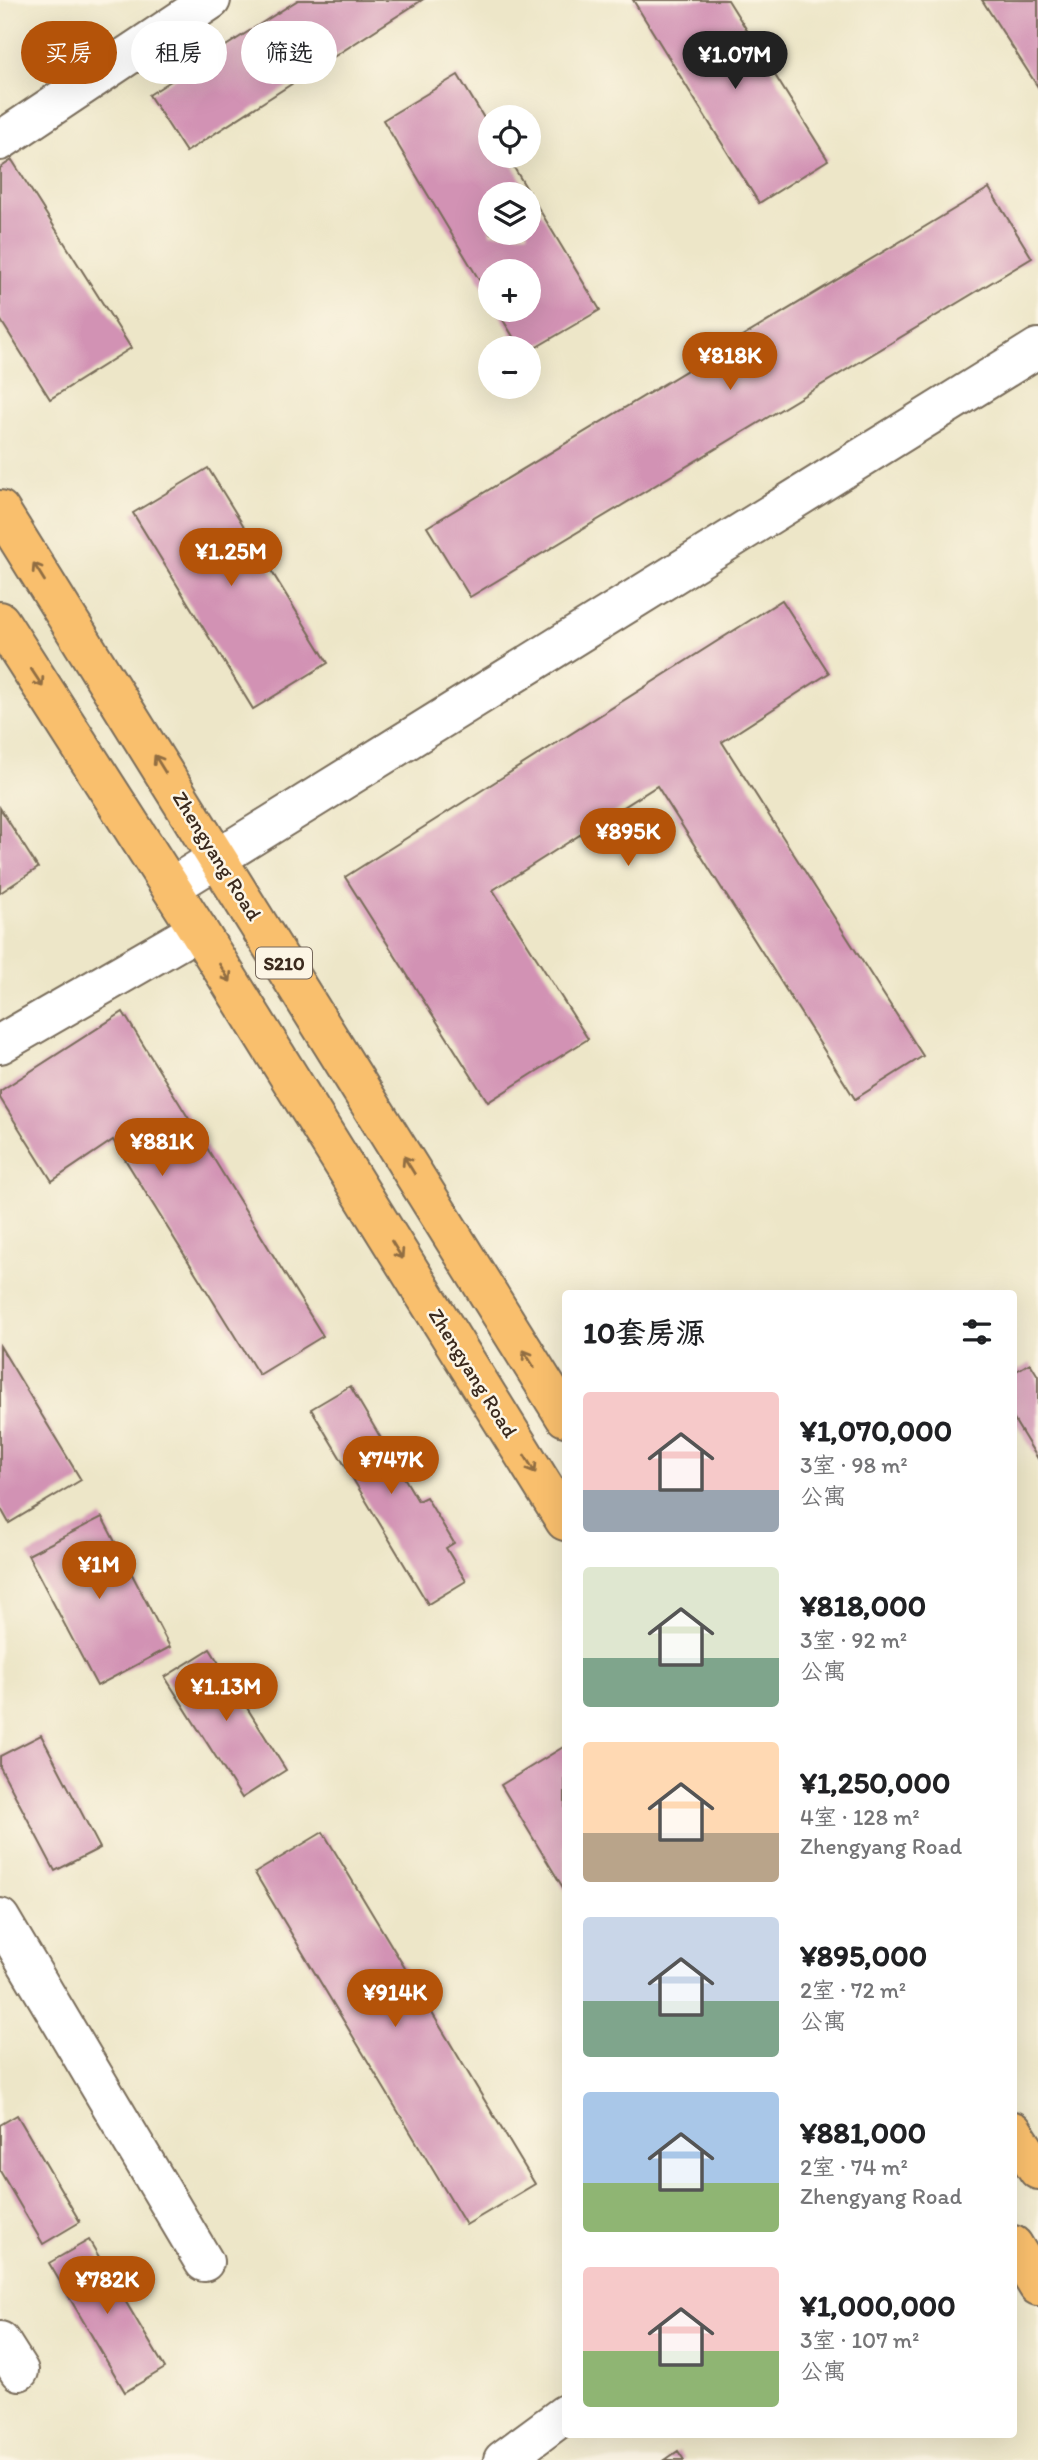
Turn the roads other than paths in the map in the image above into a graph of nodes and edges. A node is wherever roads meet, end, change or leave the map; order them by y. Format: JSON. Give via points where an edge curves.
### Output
{"nodes":[{"id":1,"x":211,"y":0,"type":"edge"},
{"id":2,"x":0,"y":141,"type":"edge"},
{"id":3,"x":1038,"y":348,"type":"edge"},
{"id":4,"x":0,"y":510,"type":"edge"},
{"id":5,"x":0,"y":621,"type":"edge"},
{"id":6,"x":218,"y":857,"type":"junction"},
{"id":7,"x":171,"y":887,"type":"junction"},
{"id":8,"x":198,"y":930,"type":"junction"},
{"id":9,"x":0,"y":1044,"type":"edge"},
{"id":10,"x":562,"y":1412,"type":"edge"},
{"id":11,"x":562,"y":1516,"type":"edge"},
{"id":12,"x":0,"y":1918,"type":"edge"},
{"id":13,"x":1017,"y":2137,"type":"edge"},
{"id":14,"x":1038,"y":2170,"type":"edge"},
{"id":15,"x":1017,"y":2252,"type":"edge"},
{"id":16,"x":204,"y":2262,"type":"dead end"},
{"id":17,"x":1038,"y":2286,"type":"edge"},
{"id":18,"x":562,"y":2416,"type":"edge"},
{"id":19,"x":503,"y":2460,"type":"edge"}],
"edges":[{"from":1,"to":2,"type":"street"},
{"from":3,"to":6,"type":"street"},
{"from":6,"to":4,"type":"main road","name":"Zhengyang Road","number":"S210","one_way":true},
{"from":5,"to":7,"type":"main road","name":"Zhengyang Road","one_way":true},
{"from":6,"to":7,"type":"street"},
{"from":10,"to":6,"type":"main road","name":"Zhengyang Road","number":"S210","one_way":true},
{"from":7,"to":8,"type":"main road","name":"Zhengyang Road"},
{"from":8,"to":9,"type":"street"},
{"from":8,"to":11,"type":"main road","name":"Zhengyang Road","one_way":true},
{"from":12,"to":16,"type":"street"},
{"from":13,"to":14,"type":"main road"},
{"from":15,"to":17,"type":"main road"},
{"from":18,"to":19,"type":"street"}]}
